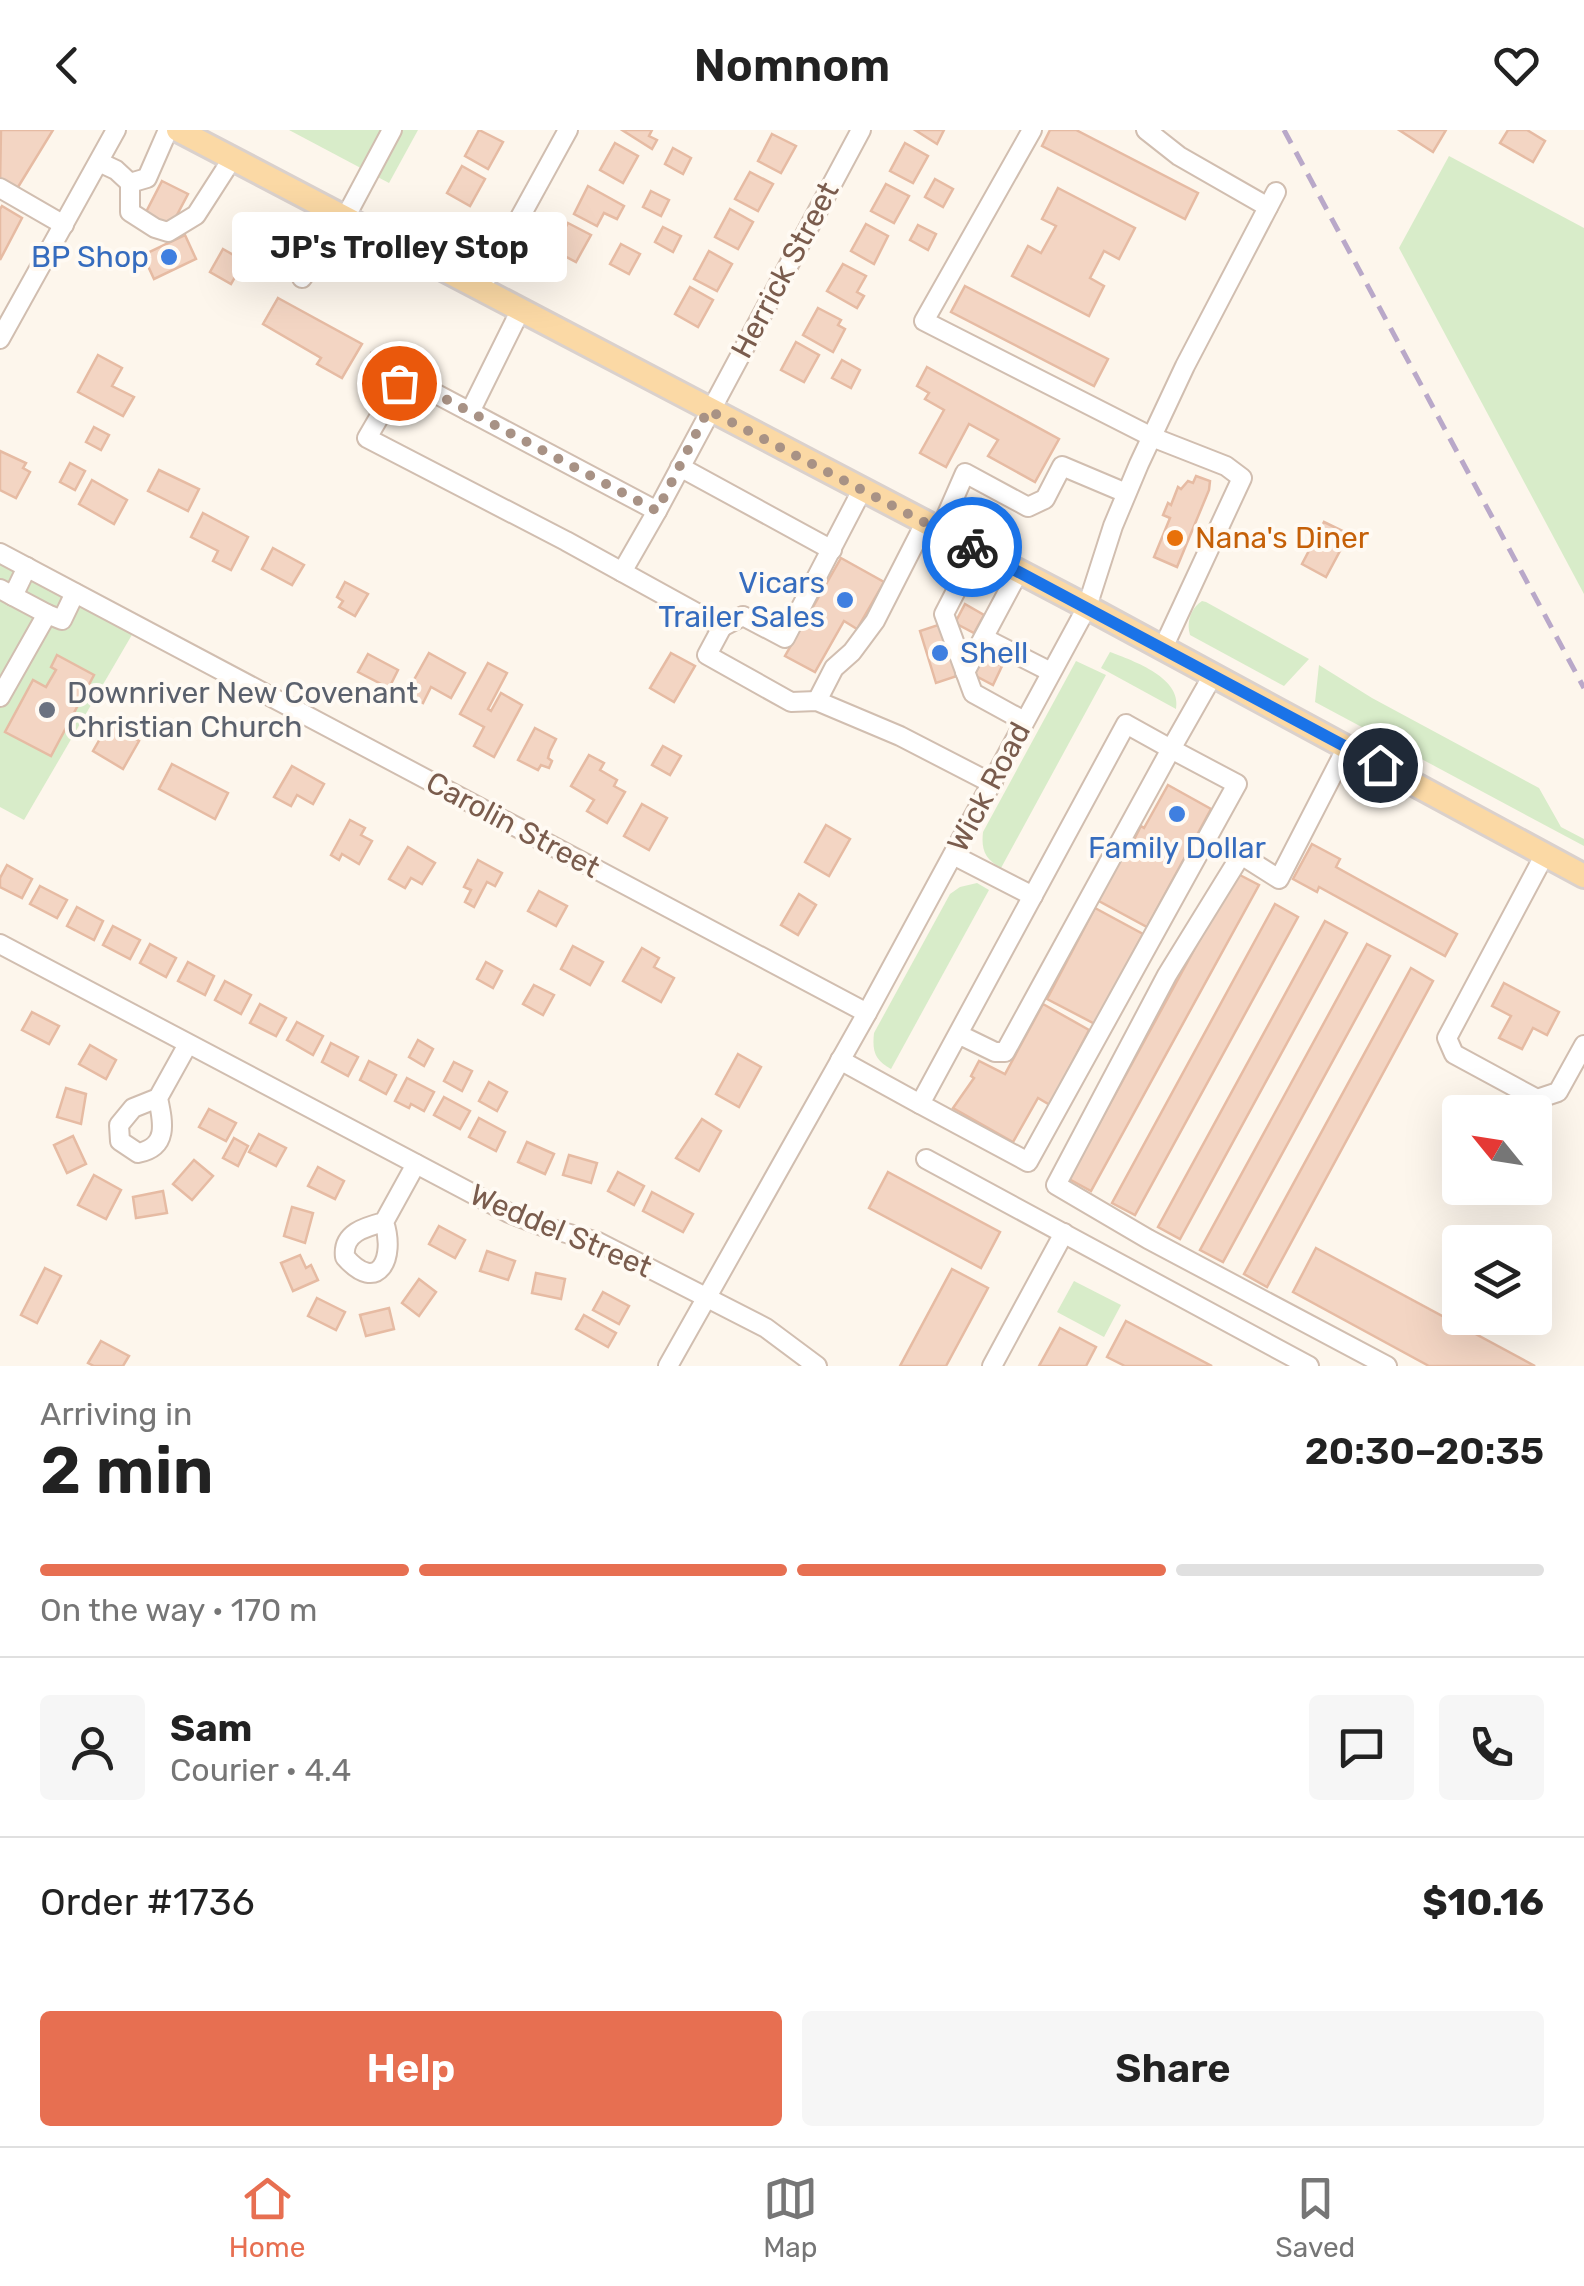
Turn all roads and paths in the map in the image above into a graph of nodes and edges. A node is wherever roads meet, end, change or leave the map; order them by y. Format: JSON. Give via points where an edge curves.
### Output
{"nodes":[{"id":1,"x":116,"y":130,"type":"edge"},
{"id":2,"x":168,"y":130,"type":"edge"},
{"id":3,"x":178,"y":130,"type":"edge"},
{"id":4,"x":392,"y":130,"type":"edge"},
{"id":5,"x":568,"y":130,"type":"edge"},
{"id":6,"x":860,"y":130,"type":"edge"},
{"id":7,"x":1032,"y":130,"type":"edge"},
{"id":8,"x":1146,"y":130,"type":"edge"},
{"id":9,"x":232,"y":159,"type":"junction"},
{"id":10,"x":99,"y":162,"type":"junction"},
{"id":11,"x":130,"y":182,"type":"junction"},
{"id":12,"x":0,"y":188,"type":"edge"},
{"id":13,"x":345,"y":218,"type":"junction"},
{"id":14,"x":64,"y":225,"type":"junction"},
{"id":15,"x":302,"y":278,"type":"dead end"},
{"id":16,"x":480,"y":290,"type":"junction"},
{"id":17,"x":520,"y":311,"type":"junction"},
{"id":18,"x":0,"y":338,"type":"edge"},
{"id":19,"x":708,"y":410,"type":"junction"},
{"id":20,"x":470,"y":412,"type":"junction"},
{"id":21,"x":1152,"y":437,"type":"junction"},
{"id":22,"x":680,"y":467,"type":"junction"},
{"id":23,"x":862,"y":490,"type":"junction"},
{"id":24,"x":1126,"y":493,"type":"junction"},
{"id":25,"x":657,"y":511,"type":"junction"},
{"id":26,"x":933,"y":527,"type":"junction"},
{"id":27,"x":832,"y":550,"type":"junction"},
{"id":28,"x":977,"y":550,"type":"junction"},
{"id":29,"x":0,"y":553,"type":"edge"},
{"id":30,"x":28,"y":568,"type":"junction"},
{"id":31,"x":1019,"y":571,"type":"junction"},
{"id":32,"x":622,"y":572,"type":"junction"},
{"id":33,"x":7,"y":592,"type":"edge"},
{"id":34,"x":75,"y":593,"type":"junction"},
{"id":35,"x":1087,"y":607,"type":"junction"},
{"id":36,"x":47,"y":614,"type":"junction"},
{"id":37,"x":722,"y":628,"type":"junction"},
{"id":38,"x":984,"y":638,"type":"junction"},
{"id":39,"x":1163,"y":648,"type":"junction"},
{"id":40,"x":965,"y":672,"type":"junction"},
{"id":41,"x":1051,"y":672,"type":"junction"},
{"id":42,"x":1214,"y":675,"type":"junction"},
{"id":43,"x":0,"y":697,"type":"edge"},
{"id":44,"x":817,"y":701,"type":"junction"},
{"id":45,"x":1024,"y":721,"type":"junction"},
{"id":46,"x":1172,"y":748,"type":"junction"},
{"id":47,"x":1346,"y":748,"type":"junction"},
{"id":48,"x":992,"y":784,"type":"junction"},
{"id":49,"x":1544,"y":854,"type":"junction"},
{"id":50,"x":954,"y":855,"type":"junction"},
{"id":51,"x":1584,"y":876,"type":"edge"},
{"id":52,"x":1032,"y":896,"type":"junction"},
{"id":53,"x":0,"y":944,"type":"edge"},
{"id":54,"x":867,"y":1013,"type":"junction"},
{"id":55,"x":958,"y":1034,"type":"junction"},
{"id":56,"x":188,"y":1044,"type":"junction"},
{"id":57,"x":1584,"y":1045,"type":"edge"},
{"id":58,"x":840,"y":1060,"type":"junction"},
{"id":59,"x":158,"y":1098,"type":"dead end"},
{"id":60,"x":920,"y":1104,"type":"junction"},
{"id":61,"x":926,"y":1160,"type":"dead end"},
{"id":62,"x":416,"y":1164,"type":"junction"},
{"id":63,"x":384,"y":1222,"type":"dead end"},
{"id":64,"x":1064,"y":1234,"type":"junction"},
{"id":65,"x":708,"y":1298,"type":"junction"},
{"id":66,"x":668,"y":1366,"type":"edge"},
{"id":67,"x":817,"y":1366,"type":"edge"},
{"id":68,"x":992,"y":1366,"type":"edge"},
{"id":69,"x":1309,"y":1366,"type":"edge"},
{"id":70,"x":1387,"y":1366,"type":"edge"}],
"edges":[{"from":1,"to":10,"type":"street"},
{"from":2,"to":11,"type":"street","via":[[147,178]]},
{"from":3,"to":9,"type":"main road"},
{"from":4,"to":13,"type":"street"},
{"from":5,"to":16,"type":"street"},
{"from":6,"to":19,"type":"street","name":"Herrick Street"},
{"from":7,"to":21,"type":"street","via":[[924,320]]},
{"from":8,"to":21,"type":"street","name":"Wick Road","via":[[1179,156],[1272,199]]},
{"from":9,"to":11,"type":"street","via":[[196,215],[168,232],[130,212]]},
{"from":9,"to":13,"type":"main road"},
{"from":10,"to":11,"type":"street"},
{"from":10,"to":14,"type":"street"},
{"from":12,"to":14,"type":"street"},
{"from":13,"to":15,"type":"street"},
{"from":13,"to":16,"type":"main road"},
{"from":14,"to":18,"type":"street"},
{"from":16,"to":17,"type":"main road"},
{"from":17,"to":19,"type":"main road"},
{"from":17,"to":20,"type":"street"},
{"from":19,"to":22,"type":"street","name":"Herrick Street"},
{"from":19,"to":23,"type":"main road"},
{"from":20,"to":25,"type":"street"},
{"from":20,"to":32,"type":"street","via":[[408,379],[399,383],[367,438]]},
{"from":21,"to":24,"type":"street","name":"Wick Road"},
{"from":21,"to":39,"type":"street","via":[[1242,478]]},
{"from":22,"to":25,"type":"street","name":"Herrick Street"},
{"from":22,"to":27,"type":"street"},
{"from":23,"to":26,"type":"main road"},
{"from":23,"to":27,"type":"street"},
{"from":24,"to":26,"type":"street","via":[[1062,466],[1045,498],[1028,507],[965,472]]},
{"from":24,"to":35,"type":"street","name":"Wick Road"},
{"from":25,"to":32,"type":"street","name":"Herrick Street"},
{"from":26,"to":28,"type":"main road"},
{"from":26,"to":44,"type":"street"},
{"from":27,"to":37,"type":"street","via":[[785,638],[743,616]]},
{"from":28,"to":31,"type":"main road"},
{"from":28,"to":40,"type":"street","via":[[944,614]]},
{"from":29,"to":30,"type":"street","name":"Carolin Street"},
{"from":30,"to":33,"type":"street"},
{"from":30,"to":34,"type":"street","name":"Carolin Street"},
{"from":31,"to":35,"type":"main road"},
{"from":31,"to":38,"type":"street"},
{"from":32,"to":37,"type":"street"},
{"from":33,"to":36,"type":"street"},
{"from":34,"to":36,"type":"street","via":[[62,620]]},
{"from":34,"to":54,"type":"street","name":"Carolin Street"},
{"from":35,"to":39,"type":"main road"},
{"from":35,"to":41,"type":"street","name":"Wick Road"},
{"from":36,"to":43,"type":"street"},
{"from":37,"to":44,"type":"street","via":[[707,655],[790,702]]},
{"from":38,"to":40,"type":"street"},
{"from":38,"to":41,"type":"street"},
{"from":39,"to":42,"type":"main road"},
{"from":40,"to":45,"type":"street","via":[[973,693]]},
{"from":41,"to":45,"type":"street","name":"Wick Road"},
{"from":42,"to":46,"type":"street"},
{"from":42,"to":47,"type":"main road"},
{"from":44,"to":48,"type":"street"},
{"from":45,"to":48,"type":"street","name":"Wick Road"},
{"from":46,"to":52,"type":"street","via":[[1126,724]]},
{"from":46,"to":55,"type":"street","via":[[1004,1052]]},
{"from":46,"to":60,"type":"street","via":[[1236,784],[1028,1162]]},
{"from":47,"to":49,"type":"main road"},
{"from":47,"to":70,"type":"street","via":[[1279,879],[1241,854],[1166,975],[1056,1186]]},
{"from":48,"to":50,"type":"street","name":"Wick Road"},
{"from":49,"to":51,"type":"main road"},
{"from":49,"to":57,"type":"street","via":[[1447,1038],[1454,1054],[1537,1099],[1558,1092]]},
{"from":50,"to":52,"type":"street"},
{"from":50,"to":54,"type":"street","name":"Wick Road"},
{"from":52,"to":55,"type":"street"},
{"from":53,"to":56,"type":"street","name":"Weddel Street"},
{"from":54,"to":58,"type":"street","name":"Wick Road"},
{"from":55,"to":60,"type":"street"},
{"from":56,"to":59,"type":"street"},
{"from":56,"to":62,"type":"street","name":"Weddel Street"},
{"from":58,"to":60,"type":"street"},
{"from":58,"to":65,"type":"street","name":"Wick Road"},
{"from":61,"to":64,"type":"street"},
{"from":62,"to":63,"type":"street"},
{"from":62,"to":65,"type":"street","name":"Weddel Street","via":[[509,1214],[598,1242]]},
{"from":64,"to":68,"type":"street"},
{"from":64,"to":69,"type":"street"},
{"from":65,"to":66,"type":"street","name":"Wick Road"},
{"from":65,"to":67,"type":"street","name":"Weddel Street","via":[[766,1328]]}]}
